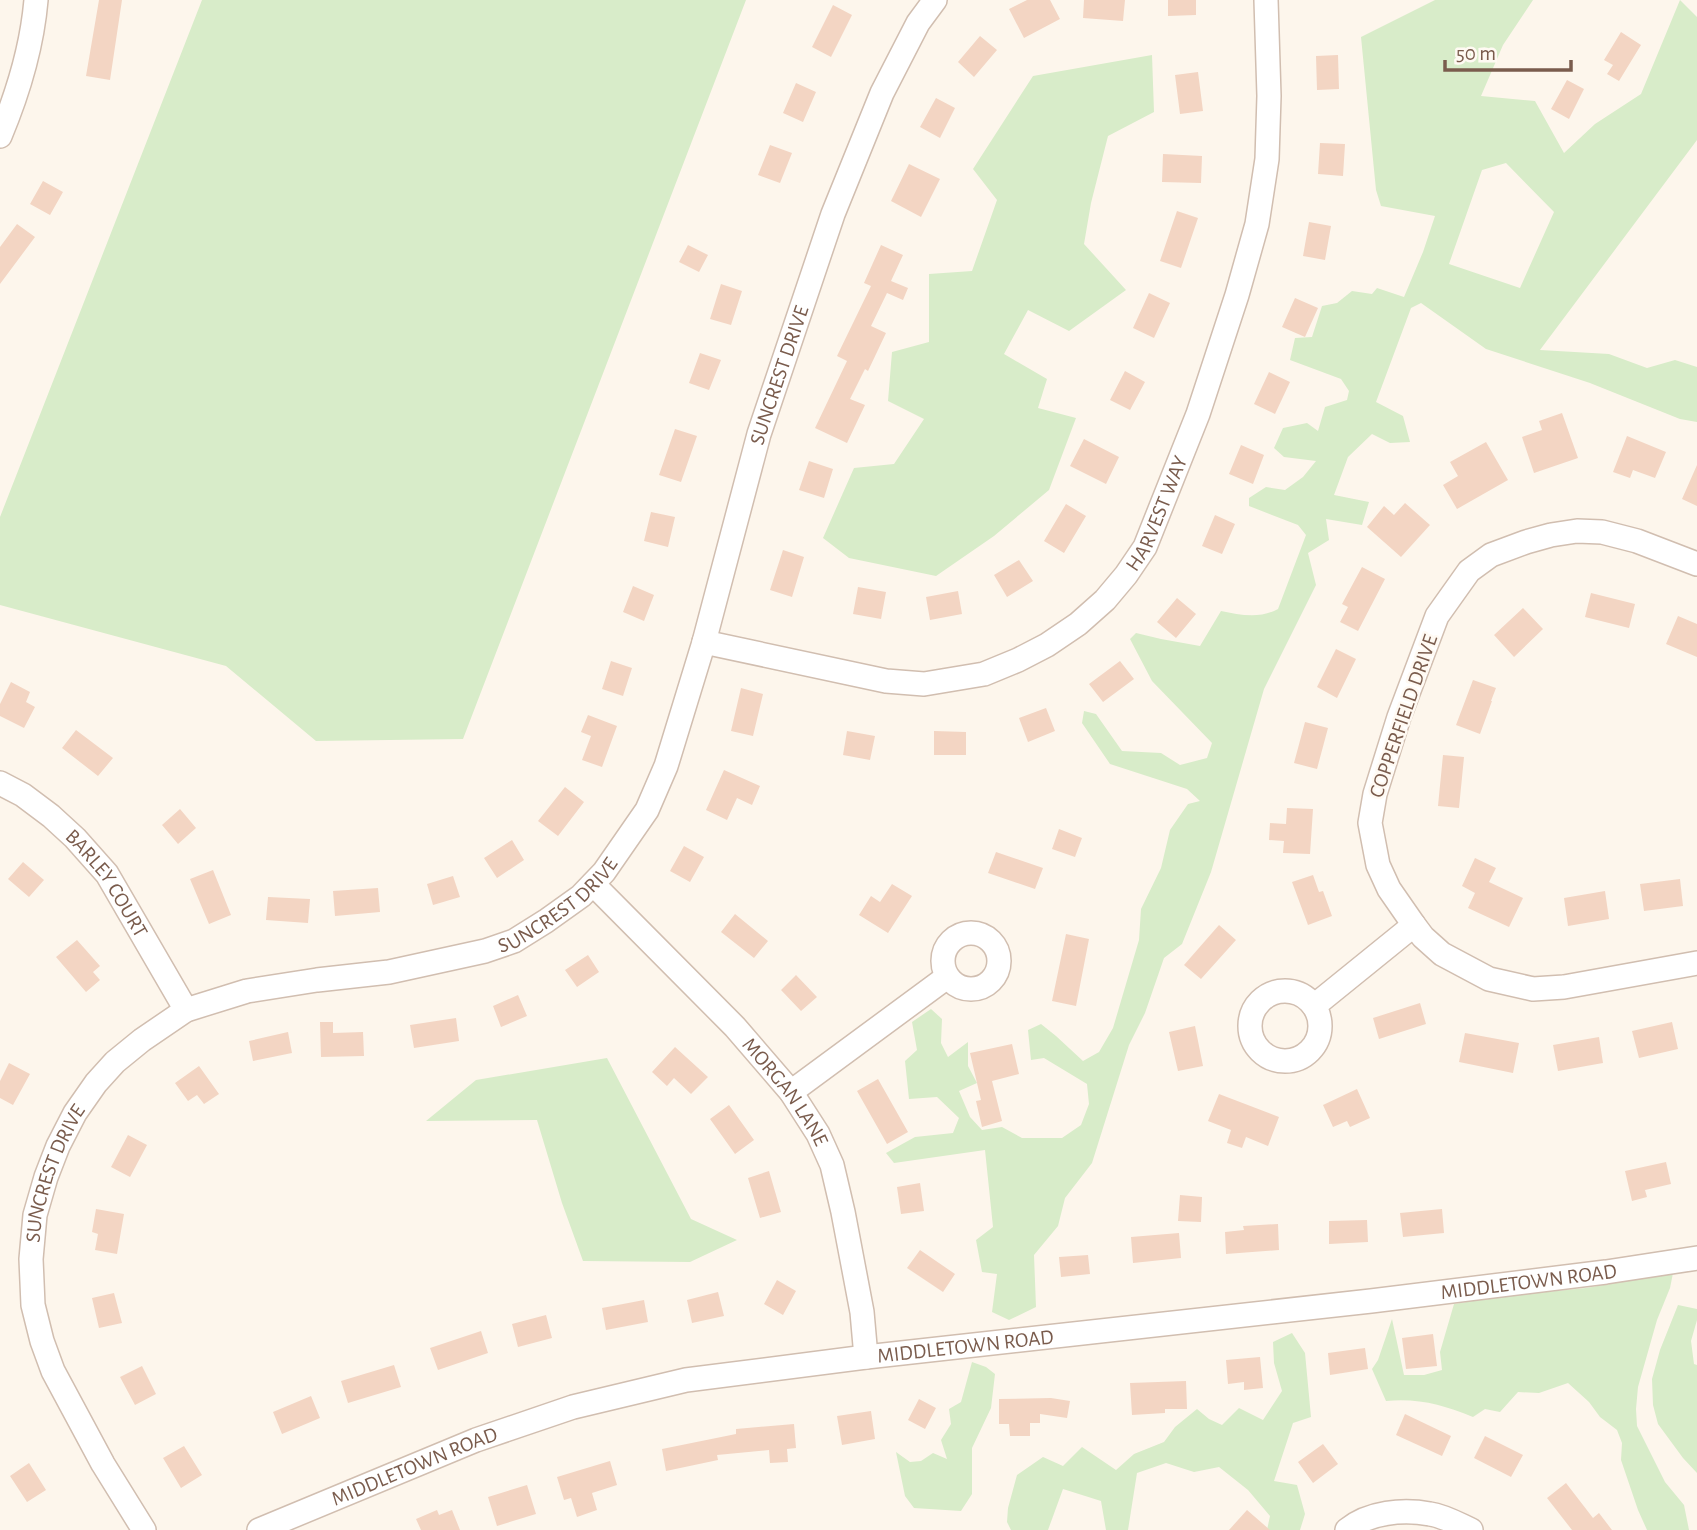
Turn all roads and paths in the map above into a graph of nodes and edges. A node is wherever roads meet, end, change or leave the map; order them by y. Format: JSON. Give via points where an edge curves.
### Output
{"nodes":[{"id":1,"x":36,"y":0,"type":"edge"},
{"id":2,"x":935,"y":0,"type":"edge"},
{"id":3,"x":1266,"y":0,"type":"edge"},
{"id":4,"x":0,"y":136,"type":"edge"},
{"id":5,"x":1697,"y":564,"type":"edge"},
{"id":6,"x":704,"y":642,"type":"junction"},
{"id":7,"x":0,"y":783,"type":"edge"},
{"id":8,"x":593,"y":884,"type":"junction"},
{"id":9,"x":1414,"y":925,"type":"junction"},
{"id":10,"x":1697,"y":963,"type":"edge"},
{"id":11,"x":947,"y":977,"type":"dead end"},
{"id":12,"x":1314,"y":1006,"type":"dead end"},
{"id":13,"x":186,"y":1010,"type":"junction"},
{"id":14,"x":791,"y":1092,"type":"junction"},
{"id":15,"x":1697,"y":1258,"type":"edge"},
{"id":16,"x":866,"y":1357,"type":"junction"},
{"id":17,"x":144,"y":1530,"type":"edge"},
{"id":18,"x":259,"y":1530,"type":"edge"},
{"id":19,"x":1347,"y":1530,"type":"edge"},
{"id":20,"x":1471,"y":1530,"type":"edge"}],
"edges":[{"from":1,"to":4,"type":"street","via":[[24,66]]},
{"from":2,"to":6,"type":"street","name":"SUNCREST DRIVE","via":[[882,93],[833,214],[759,434]]},
{"from":3,"to":6,"type":"street","name":"HARVEST WAY","via":[[1267,146],[1257,224],[1198,414],[1144,547],[1105,600],[1078,625],[1018,660],[984,674],[924,684],[886,681]]},
{"from":5,"to":9,"type":"street","name":"COPPERFIELD DRIVE","via":[[1637,541],[1577,531],[1526,541],[1491,555],[1469,571],[1437,616],[1399,717],[1370,822],[1378,865]]},
{"from":6,"to":8,"type":"street","name":"SUNCREST DRIVE","via":[[666,766],[647,810]]},
{"from":7,"to":13,"type":"street","name":"BARLEY COURT","via":[[51,816],[107,874]]},
{"from":8,"to":13,"type":"street","name":"SUNCREST DRIVE","via":[[514,941],[485,951],[390,972],[247,991]]},
{"from":8,"to":14,"type":"street","name":"MORGAN LANE","via":[[735,1027]]},
{"from":9,"to":10,"type":"street","name":"COPPERFIELD DRIVE","via":[[1442,954],[1489,979],[1533,989]]},
{"from":9,"to":12,"type":"street"},
{"from":11,"to":14,"type":"street"},
{"from":13,"to":17,"type":"street","name":"SUNCREST DRIVE","via":[[115,1062],[75,1113],[46,1177],[35,1215],[31,1259],[33,1305],[53,1371]]},
{"from":14,"to":16,"type":"street","name":"MORGAN LANE","via":[[832,1165]]},
{"from":15,"to":16,"type":"street","name":"MIDDLETOWN ROAD","via":[[1371,1301]]},
{"from":16,"to":18,"type":"street","name":"MIDDLETOWN ROAD","via":[[686,1380],[573,1407],[476,1440]]},
{"from":19,"to":20,"type":"street","via":[[1383,1514],[1407,1511],[1431,1514]]}]}
